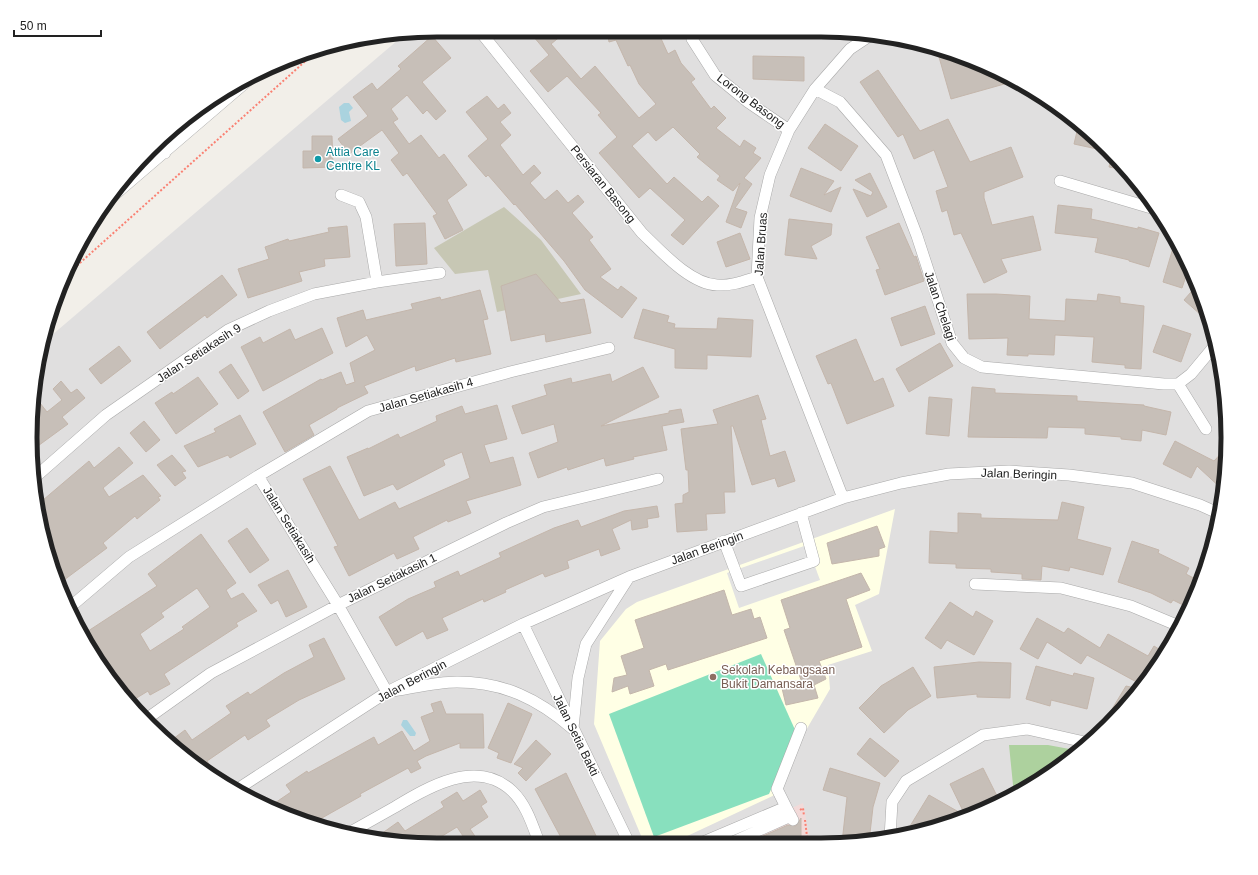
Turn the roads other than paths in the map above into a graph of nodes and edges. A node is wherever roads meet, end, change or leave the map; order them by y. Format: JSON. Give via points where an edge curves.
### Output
{"nodes":[{"id":1,"x":485,"y":37,"type":"edge"},
{"id":2,"x":692,"y":37,"type":"edge"},
{"id":3,"x":864,"y":39,"type":"edge"},
{"id":4,"x":815,"y":89,"type":"junction"},
{"id":5,"x":226,"y":97,"type":"edge"},
{"id":6,"x":789,"y":130,"type":"junction"},
{"id":7,"x":164,"y":147,"type":"edge"},
{"id":8,"x":134,"y":175,"type":"edge"},
{"id":9,"x":1060,"y":181,"type":"dead end"},
{"id":10,"x":341,"y":195,"type":"dead end"},
{"id":11,"x":1148,"y":207,"type":"edge"},
{"id":12,"x":440,"y":273,"type":"dead end"},
{"id":13,"x":757,"y":277,"type":"junction"},
{"id":14,"x":377,"y":282,"type":"junction"},
{"id":15,"x":609,"y":348,"type":"dead end"},
{"id":16,"x":1211,"y":350,"type":"edge"},
{"id":17,"x":1178,"y":384,"type":"junction"},
{"id":18,"x":1206,"y":429,"type":"dead end"},
{"id":19,"x":39,"y":474,"type":"edge"},
{"id":20,"x":258,"y":476,"type":"junction"},
{"id":21,"x":658,"y":479,"type":"dead end"},
{"id":22,"x":843,"y":498,"type":"junction"},
{"id":23,"x":1214,"y":511,"type":"edge"},
{"id":24,"x":801,"y":513,"type":"junction"},
{"id":25,"x":724,"y":542,"type":"junction"},
{"id":26,"x":629,"y":577,"type":"junction"},
{"id":27,"x":974,"y":584,"type":"dead end"},
{"id":28,"x":73,"y":604,"type":"edge"},
{"id":29,"x":338,"y":605,"type":"junction"},
{"id":30,"x":523,"y":624,"type":"junction"},
{"id":31,"x":1175,"y":624,"type":"edge"},
{"id":32,"x":387,"y":692,"type":"junction"},
{"id":33,"x":150,"y":717,"type":"edge"},
{"id":34,"x":801,"y":728,"type":"dead end"},
{"id":35,"x":573,"y":729,"type":"junction"},
{"id":36,"x":1082,"y":741,"type":"edge"},
{"id":37,"x":241,"y":786,"type":"edge"},
{"id":38,"x":355,"y":829,"type":"edge"},
{"id":39,"x":890,"y":832,"type":"edge"},
{"id":40,"x":537,"y":838,"type":"edge"},
{"id":41,"x":627,"y":838,"type":"edge"},
{"id":42,"x":737,"y":838,"type":"edge"}],
"edges":[{"from":1,"to":13,"type":"street","name":"Persiaran Basong","via":[[642,233],[673,263],[697,280],[716,286],[733,285]]},
{"from":2,"to":6,"type":"street","name":"Lorong Basong","via":[[715,75]]},
{"from":3,"to":4,"type":"street","name":"Jalan Bruas","via":[[850,49]]},
{"from":4,"to":6,"type":"street","name":"Jalan Bruas"},
{"from":4,"to":17,"type":"street","name":"Jalan Chelagi","via":[[840,102],[886,155],[917,236],[952,343],[964,358],[982,368]]},
{"from":5,"to":7,"type":"street"},
{"from":6,"to":13,"type":"street","name":"Jalan Bruas","via":[[770,175],[760,218]]},
{"from":7,"to":8,"type":"street"},
{"from":9,"to":11,"type":"street"},
{"from":10,"to":14,"type":"street","via":[[359,202],[366,217]]},
{"from":12,"to":14,"type":"street","name":"Jalan Setiakasih 9"},
{"from":13,"to":22,"type":"street","name":"Jalan Bruas"},
{"from":14,"to":19,"type":"street","name":"Jalan Setiakasih 9","via":[[314,294],[228,330],[106,415]]},
{"from":15,"to":20,"type":"street","name":"Jalan Setiakasih 4","via":[[368,411]]},
{"from":16,"to":17,"type":"street","via":[[1191,374]]},
{"from":17,"to":18,"type":"street"},
{"from":20,"to":28,"type":"street","name":"Jalan Setiakasih","via":[[129,557]]},
{"from":20,"to":29,"type":"street","name":"Jalan Setiakasih"},
{"from":21,"to":29,"type":"street","name":"Jalan Setiakasih 1","via":[[543,508],[506,523]]},
{"from":22,"to":23,"type":"street","name":"Jalan Beringin","via":[[949,474],[1009,471],[1132,483]]},
{"from":22,"to":24,"type":"street","name":"Jalan Beringin"},
{"from":24,"to":25,"type":"street","name":"Jalan Beringin"},
{"from":24,"to":25,"type":"street","via":[[814,561],[741,586]]},
{"from":25,"to":26,"type":"street","name":"Jalan Beringin"},
{"from":26,"to":30,"type":"street","name":"Jalan Beringin"},
{"from":26,"to":35,"type":"street","via":[[586,644],[578,678]]},
{"from":27,"to":31,"type":"street","via":[[1061,588],[1131,606]]},
{"from":29,"to":32,"type":"street","name":"Jalan Setiakasih"},
{"from":29,"to":33,"type":"street","name":"Jalan Setiakasih 1","via":[[211,673]]},
{"from":30,"to":32,"type":"street","name":"Jalan Beringin"},
{"from":30,"to":35,"type":"street","name":"Jalan Setia Bakti"},
{"from":32,"to":35,"type":"street","via":[[456,682],[491,685],[521,694],[552,711]]},
{"from":32,"to":37,"type":"street","name":"Jalan Beringin"},
{"from":34,"to":42,"type":"street","via":[[777,789],[790,815]]},
{"from":35,"to":41,"type":"street","name":"Jalan Setia Bakti"},
{"from":36,"to":39,"type":"street","via":[[1027,729],[983,735],[906,781],[892,802]]},
{"from":38,"to":40,"type":"street","via":[[427,788],[456,778],[480,776],[494,780],[512,791],[526,810]]}]}
